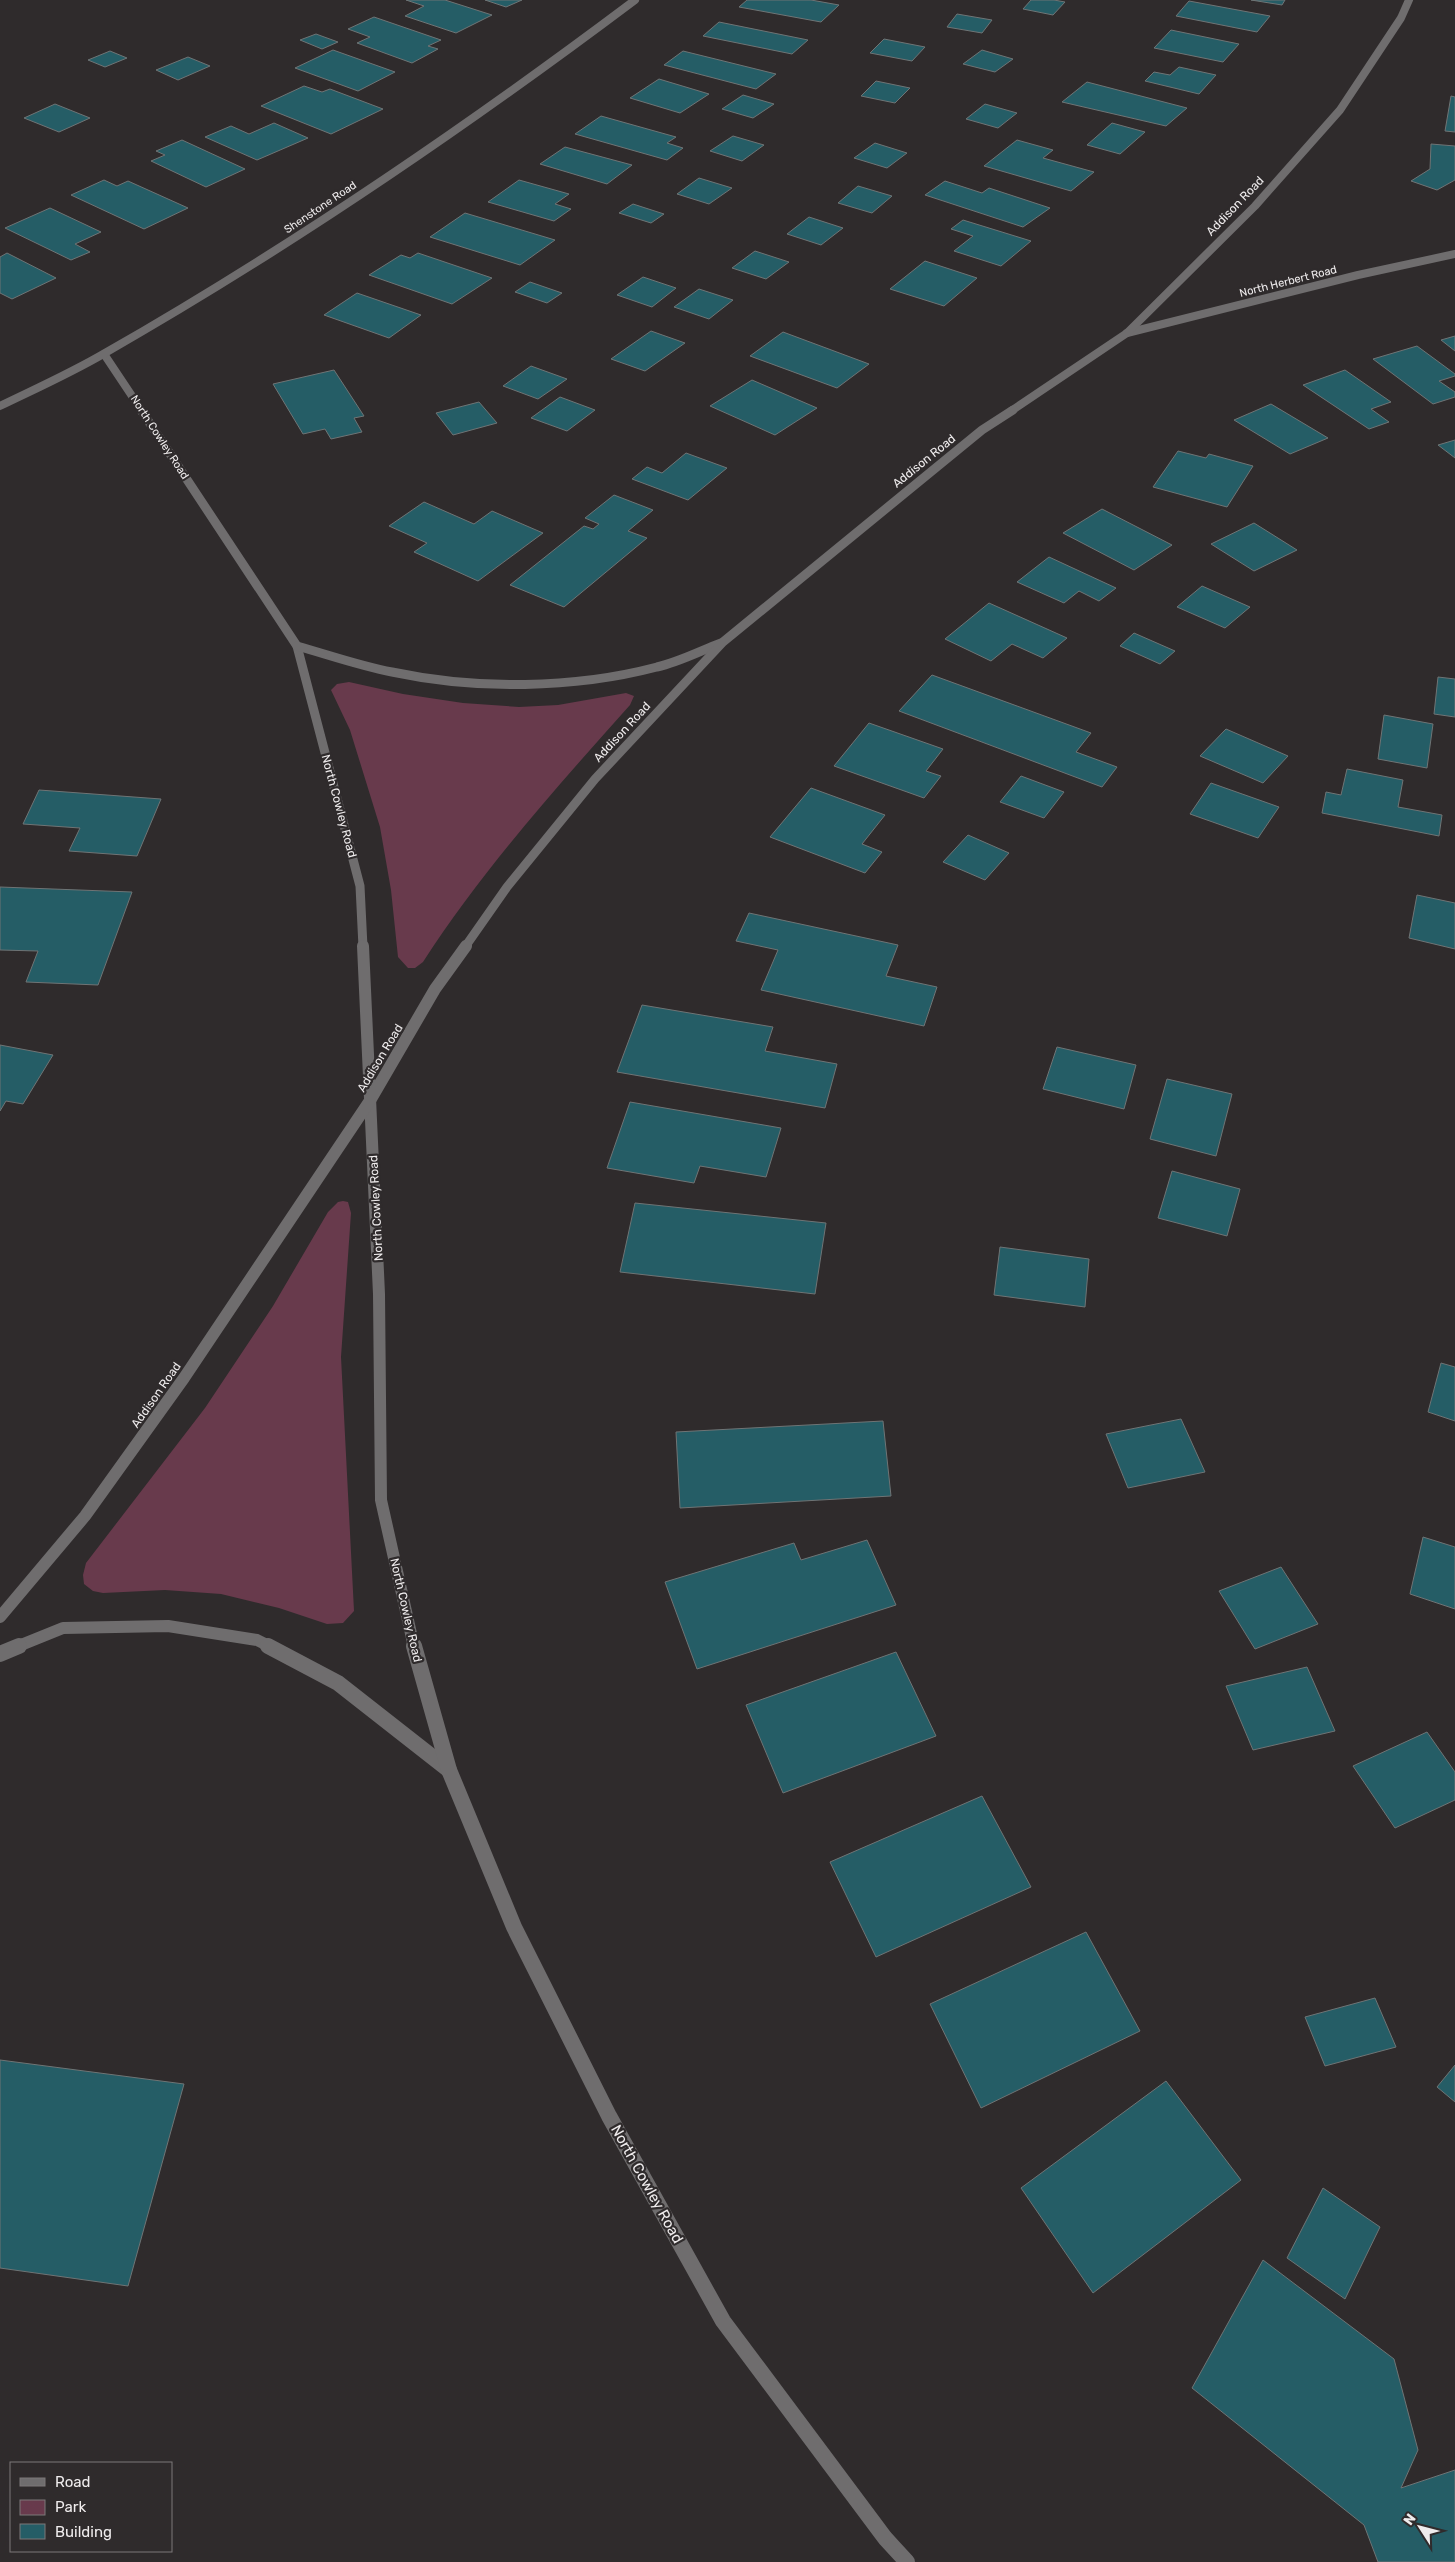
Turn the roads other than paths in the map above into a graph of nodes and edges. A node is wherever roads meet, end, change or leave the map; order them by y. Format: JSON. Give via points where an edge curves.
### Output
{"nodes":[{"id":1,"x":635,"y":0,"type":"edge"},
{"id":2,"x":1409,"y":0,"type":"edge"},
{"id":3,"x":1455,"y":254,"type":"edge"},
{"id":4,"x":1127,"y":333,"type":"junction"},
{"id":5,"x":104,"y":354,"type":"junction"},
{"id":6,"x":0,"y":406,"type":"edge"},
{"id":7,"x":723,"y":642,"type":"junction"},
{"id":8,"x":297,"y":646,"type":"junction"},
{"id":9,"x":370,"y":1099,"type":"junction"},
{"id":10,"x":0,"y":1617,"type":"edge"},
{"id":11,"x":0,"y":1654,"type":"edge"},
{"id":12,"x":449,"y":1770,"type":"junction"},
{"id":13,"x":907,"y":2562,"type":"edge"}],
"edges":[{"from":1,"to":5,"type":"street","name":"Shenstone Road","via":[[546,67],[307,230]]},
{"from":2,"to":4,"type":"street","name":"Addison Road","via":[[1402,18],[1340,110],[1255,206]]},
{"from":3,"to":4,"type":"street","name":"North Herbert Road"},
{"from":4,"to":7,"type":"street","name":"Addison Road","via":[[982,430]]},
{"from":5,"to":6,"type":"street","name":"Shenstone Road"},
{"from":5,"to":8,"type":"street","name":"North Cowley Road"},
{"from":7,"to":8,"type":"street","via":[[651,669],[569,682],[487,683],[359,665]]},
{"from":7,"to":9,"type":"street","name":"Addison Road","via":[[595,779],[506,887],[435,989]]},
{"from":8,"to":9,"type":"street","name":"North Cowley Road","via":[[360,886]]},
{"from":9,"to":10,"type":"street","name":"Addison Road","via":[[184,1378],[85,1516]]},
{"from":9,"to":12,"type":"street","name":"North Cowley Road","via":[[380,1294],[381,1500],[411,1636]]},
{"from":11,"to":12,"type":"street","name":"North Cowley Road","via":[[63,1628],[168,1626],[257,1640],[338,1683]]},
{"from":12,"to":13,"type":"street","name":"North Cowley Road","via":[[527,1953],[609,2116],[724,2321],[885,2538]]}]}
